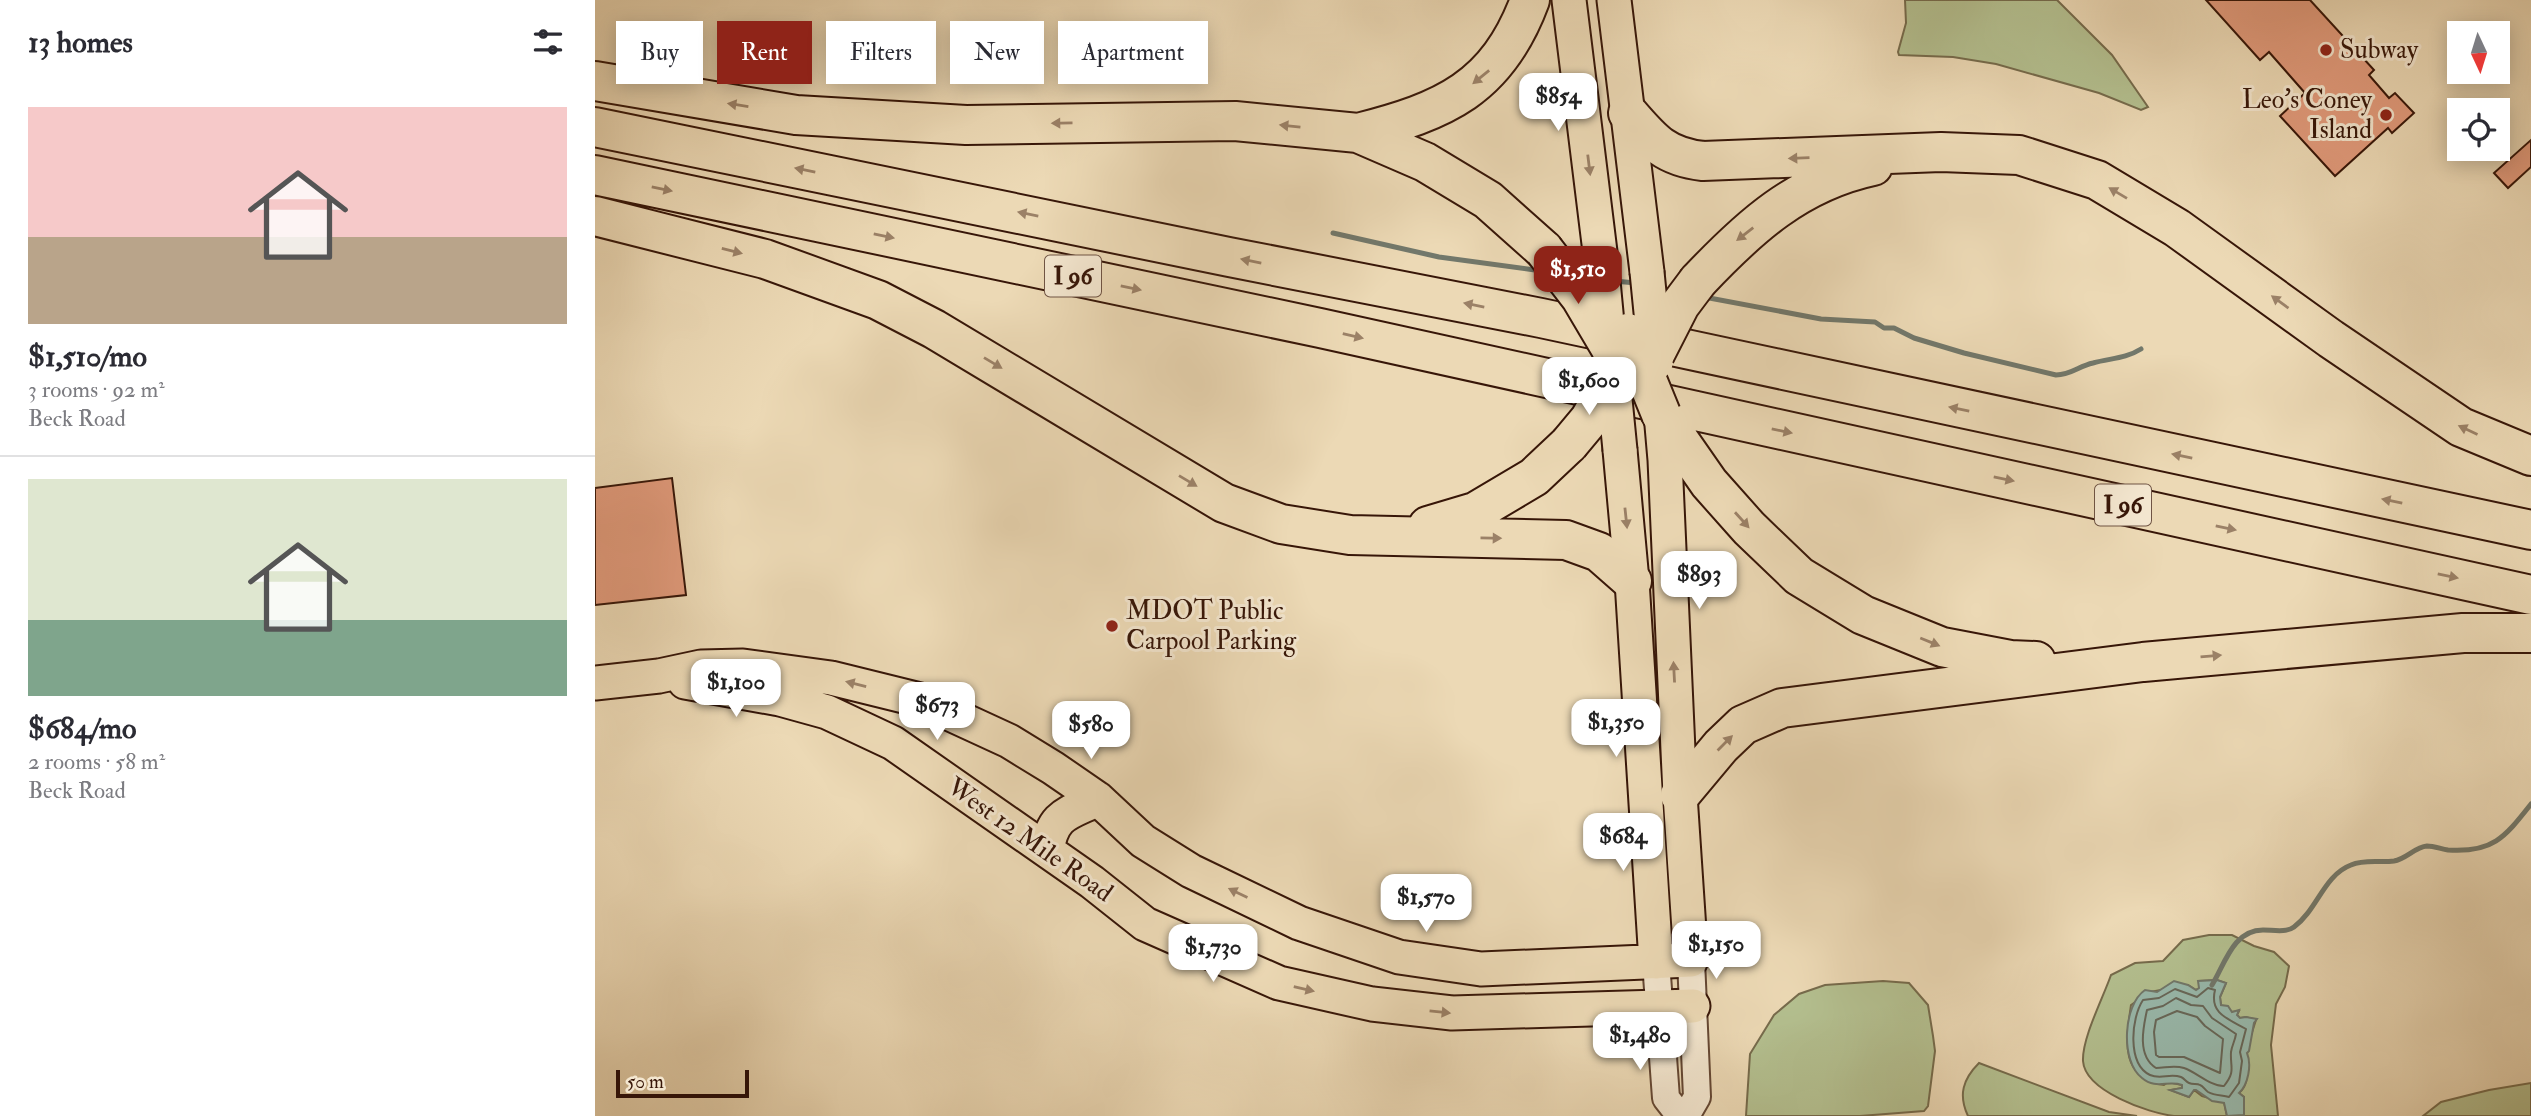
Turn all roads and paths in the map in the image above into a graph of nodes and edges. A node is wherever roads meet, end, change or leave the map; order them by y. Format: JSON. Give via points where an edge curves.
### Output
{"nodes":[{"id":1,"x":1530,"y":0,"type":"edge"},
{"id":2,"x":1569,"y":0,"type":"edge"},
{"id":3,"x":1614,"y":0,"type":"edge"},
{"id":4,"x":595,"y":82,"type":"edge"},
{"id":5,"x":1628,"y":113,"type":"junction"},
{"id":6,"x":595,"y":127,"type":"edge"},
{"id":7,"x":1357,"y":133,"type":"junction"},
{"id":8,"x":1941,"y":152,"type":"junction"},
{"id":9,"x":595,"y":175,"type":"edge"},
{"id":10,"x":595,"y":216,"type":"edge"},
{"id":11,"x":1601,"y":260,"type":"joint"},
{"id":12,"x":1647,"y":272,"type":"joint"},
{"id":13,"x":1633,"y":371,"type":"junction"},
{"id":14,"x":1620,"y":450,"type":"joint"},
{"id":15,"x":2531,"y":456,"type":"edge"},
{"id":16,"x":1681,"y":464,"type":"junction"},
{"id":17,"x":2531,"y":530,"type":"edge"},
{"id":18,"x":1350,"y":535,"type":"junction"},
{"id":19,"x":1632,"y":581,"type":"junction"},
{"id":20,"x":2531,"y":594,"type":"edge"},
{"id":21,"x":2531,"y":633,"type":"edge"},
{"id":22,"x":2143,"y":662,"type":"junction"},
{"id":23,"x":659,"y":676,"type":"junction"},
{"id":24,"x":595,"y":683,"type":"edge"},
{"id":25,"x":920,"y":700,"type":"junction"},
{"id":26,"x":893,"y":743,"type":"junction"},
{"id":27,"x":1680,"y":795,"type":"junction"},
{"id":28,"x":1098,"y":799,"type":"junction"},
{"id":29,"x":1047,"y":850,"type":"junction"},
{"id":30,"x":1691,"y":960,"type":"junction"},
{"id":31,"x":1656,"y":962,"type":"junction"},
{"id":32,"x":1693,"y":1006,"type":"junction"},
{"id":33,"x":1658,"y":1007,"type":"junction"},
{"id":34,"x":1680,"y":1116,"type":"edge"},
{"id":35,"x":1686,"y":1116,"type":"edge"}],
"edges":[{"from":1,"to":7,"type":"highway","one_way":true,"via":[[1496,66],[1462,93],[1434,109]]},
{"from":2,"to":11,"type":"main road","one_way":true},
{"from":3,"to":5,"type":"main road"},
{"from":7,"to":4,"type":"highway","one_way":true,"via":[[1235,121],[966,125],[796,115]]},
{"from":8,"to":5,"type":"highway","one_way":true,"via":[[1703,162],[1668,153]]},
{"from":5,"to":12,"type":"main road"},
{"from":17,"to":6,"type":"highway","number":"I 96","one_way":true,"via":[[1541,318]]},
{"from":7,"to":13,"type":"highway","bridge":true,"via":[[1425,162],[1488,200],[1544,250]]},
{"from":8,"to":13,"type":"highway","one_way":true,"bridge":true,"via":[[1858,170],[1795,195],[1736,241],[1698,281]]},
{"from":15,"to":8,"type":"highway","one_way":true,"via":[[2461,427],[2176,228],[2097,180],[2019,155]]},
{"from":9,"to":20,"type":"highway","number":"I 96","one_way":true,"via":[[1320,328]]},
{"from":10,"to":18,"type":"highway","one_way":true,"via":[[765,259],[878,300],[1224,503],[1281,524]]},
{"from":11,"to":13,"type":"highway","bridge":true},
{"from":12,"to":13,"type":"highway","bridge":true},
{"from":13,"to":14,"type":"highway"},
{"from":13,"to":16,"type":"highway"},
{"from":13,"to":18,"type":"highway","bridge":true,"via":[[1534,477],[1475,512],[1417,529]]},
{"from":14,"to":19,"type":"main road","one_way":true},
{"from":16,"to":22,"type":"highway","one_way":true,"via":[[1799,576],[1863,615],[1942,647],[2010,660]]},
{"from":27,"to":16,"type":"main road","one_way":true},
{"from":18,"to":19,"type":"highway","one_way":true,"via":[[1566,540],[1599,551]]},
{"from":19,"to":31,"type":"main road"},
{"from":22,"to":21,"type":"highway","one_way":true,"via":[[2463,633]]},
{"from":27,"to":22,"type":"highway","one_way":true,"via":[[1743,725],[1782,708]]},
{"from":23,"to":24,"type":"main road","name":"West 12 Mile Road"},
{"from":25,"to":23,"type":"main road","name":"West 12 Mile Road","one_way":true,"via":[[831,678],[743,666],[701,667]]},
{"from":23,"to":26,"type":"main road","name":"West 12 Mile Road","via":[[827,712]]},
{"from":25,"to":26,"type":"main road","via":[[914,728]]},
{"from":25,"to":28,"type":"main road","name":"West 12 Mile Road","via":[[1009,741]]},
{"from":26,"to":29,"type":"main road","name":"West 12 Mile Road"},
{"from":27,"to":30,"type":"main road"},
{"from":28,"to":29,"type":"main road","via":[[1056,821]]},
{"from":31,"to":28,"type":"main road","name":"West 12 Mile Road","one_way":true,"via":[[1481,969],[1399,957],[1299,923],[1191,871],[1143,841]]},
{"from":29,"to":33,"type":"main road","name":"West 12 Mile Road","one_way":true,"via":[[1145,924],[1279,983],[1372,1004],[1452,1013]]},
{"from":30,"to":31,"type":"main road","name":"West 12 Mile Road"},
{"from":30,"to":32,"type":"street"},
{"from":31,"to":33,"type":"street"},
{"from":32,"to":33,"type":"main road","name":"West 12 Mile Road"},
{"from":32,"to":35,"type":"street","via":[[1697,1097]]},
{"from":33,"to":34,"type":"street","via":[[1666,1098]]}]}
